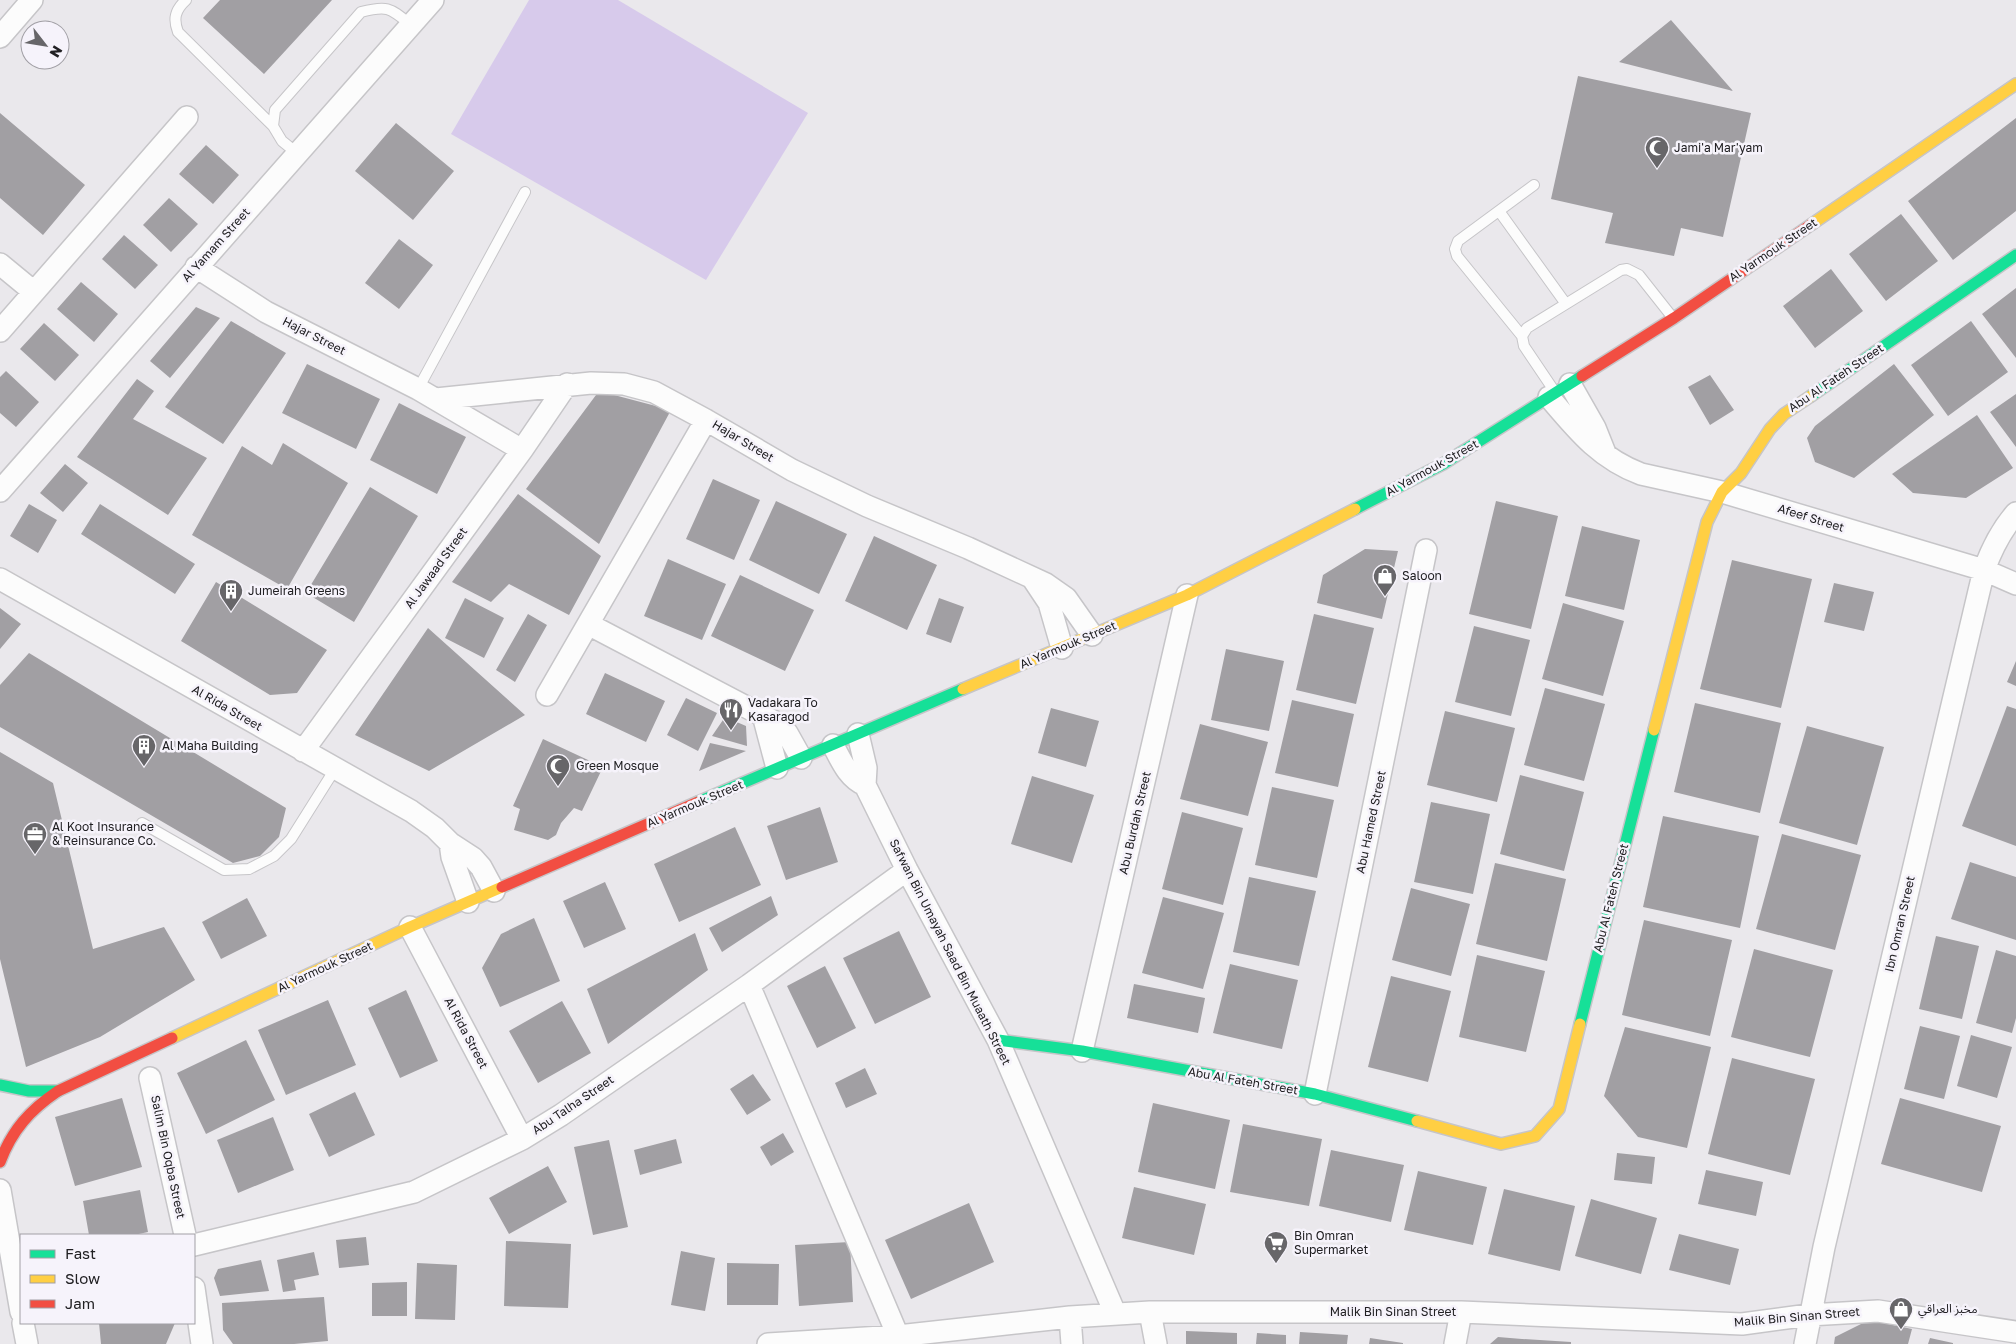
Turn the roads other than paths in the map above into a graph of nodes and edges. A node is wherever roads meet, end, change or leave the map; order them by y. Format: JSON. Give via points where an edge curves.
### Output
{"nodes":[{"id":1,"x":32,"y":0,"type":"edge"},
{"id":2,"x":186,"y":0,"type":"edge"},
{"id":3,"x":433,"y":0,"type":"edge"},
{"id":4,"x":377,"y":4,"type":"edge"},
{"id":5,"x":410,"y":25,"type":"junction"},
{"id":6,"x":0,"y":37,"type":"edge"},
{"id":7,"x":2016,"y":84,"type":"edge"},
{"id":8,"x":187,"y":117,"type":"dead end"},
{"id":9,"x":273,"y":126,"type":"junction"},
{"id":10,"x":298,"y":154,"type":"junction"},
{"id":11,"x":1534,"y":185,"type":"dead end"},
{"id":12,"x":525,"y":192,"type":"dead end"},
{"id":13,"x":1499,"y":211,"type":"junction"},
{"id":14,"x":2016,"y":255,"type":"edge"},
{"id":15,"x":0,"y":264,"type":"edge"},
{"id":16,"x":196,"y":267,"type":"junction"},
{"id":17,"x":34,"y":292,"type":"junction"},
{"id":18,"x":1566,"y":304,"type":"junction"},
{"id":19,"x":1674,"y":318,"type":"junction"},
{"id":20,"x":0,"y":331,"type":"edge"},
{"id":21,"x":1522,"y":336,"type":"junction"},
{"id":22,"x":567,"y":384,"type":"junction"},
{"id":23,"x":1558,"y":391,"type":"junction"},
{"id":24,"x":427,"y":394,"type":"junction"},
{"id":25,"x":706,"y":420,"type":"junction"},
{"id":26,"x":522,"y":450,"type":"junction"},
{"id":27,"x":6,"y":481,"type":"edge"},
{"id":28,"x":1722,"y":492,"type":"junction"},
{"id":29,"x":2016,"y":513,"type":"edge"},
{"id":30,"x":1426,"y":550,"type":"dead end"},
{"id":31,"x":1984,"y":570,"type":"junction"},
{"id":32,"x":1033,"y":578,"type":"junction"},
{"id":33,"x":0,"y":579,"type":"edge"},
{"id":34,"x":2016,"y":584,"type":"edge"},
{"id":35,"x":1187,"y":595,"type":"junction"},
{"id":36,"x":588,"y":624,"type":"junction"},
{"id":37,"x":1092,"y":635,"type":"junction"},
{"id":38,"x":1062,"y":648,"type":"junction"},
{"id":39,"x":547,"y":695,"type":"dead end"},
{"id":40,"x":763,"y":715,"type":"junction"},
{"id":41,"x":858,"y":734,"type":"junction"},
{"id":42,"x":833,"y":745,"type":"junction"},
{"id":43,"x":303,"y":751,"type":"junction"},
{"id":44,"x":801,"y":758,"type":"junction"},
{"id":45,"x":777,"y":768,"type":"junction"},
{"id":46,"x":335,"y":769,"type":"junction"},
{"id":47,"x":865,"y":785,"type":"junction"},
{"id":48,"x":142,"y":823,"type":"dead end"},
{"id":49,"x":450,"y":843,"type":"junction"},
{"id":50,"x":907,"y":870,"type":"junction"},
{"id":51,"x":494,"y":891,"type":"junction"},
{"id":52,"x":468,"y":902,"type":"junction"},
{"id":53,"x":410,"y":927,"type":"junction"},
{"id":54,"x":748,"y":985,"type":"junction"},
{"id":55,"x":998,"y":1040,"type":"junction"},
{"id":56,"x":1082,"y":1051,"type":"junction"},
{"id":57,"x":150,"y":1078,"type":"dead end"},
{"id":58,"x":0,"y":1085,"type":"edge"},
{"id":59,"x":58,"y":1091,"type":"junction"},
{"id":60,"x":1315,"y":1094,"type":"junction"},
{"id":61,"x":522,"y":1139,"type":"junction"},
{"id":62,"x":0,"y":1162,"type":"edge"},
{"id":63,"x":0,"y":1190,"type":"edge"},
{"id":64,"x":185,"y":1234,"type":"edge"},
{"id":65,"x":195,"y":1245,"type":"edge"},
{"id":66,"x":195,"y":1295,"type":"edge"},
{"id":67,"x":20,"y":1306,"type":"edge"},
{"id":68,"x":1150,"y":1312,"type":"junction"},
{"id":69,"x":1461,"y":1312,"type":"junction"},
{"id":70,"x":1115,"y":1313,"type":"junction"},
{"id":71,"x":1809,"y":1316,"type":"junction"},
{"id":72,"x":1070,"y":1317,"type":"junction"},
{"id":73,"x":2016,"y":1332,"type":"edge"},
{"id":74,"x":898,"y":1340,"type":"edge"},
{"id":75,"x":795,"y":1343,"type":"edge"},
{"id":76,"x":202,"y":1344,"type":"edge"},
{"id":77,"x":768,"y":1344,"type":"edge"},
{"id":78,"x":1072,"y":1344,"type":"edge"},
{"id":79,"x":1156,"y":1344,"type":"edge"},
{"id":80,"x":1455,"y":1344,"type":"edge"},
{"id":81,"x":1805,"y":1344,"type":"edge"}],
"edges":[{"from":1,"to":6,"type":"street"},
{"from":2,"to":9,"type":"lane","via":[[177,9],[174,23],[178,32]]},
{"from":3,"to":5,"type":"street","name":"Al Yamam Street"},
{"from":4,"to":5,"type":"lane","via":[[395,12]]},
{"from":4,"to":9,"type":"lane","via":[[361,12],[275,110]]},
{"from":5,"to":10,"type":"street","name":"Al Yamam Street"},
{"from":7,"to":19,"type":"street","name":"Al Yarmouk Street"},
{"from":8,"to":17,"type":"street"},
{"from":9,"to":10,"type":"lane","via":[[282,141]]},
{"from":10,"to":16,"type":"street","name":"Al Yamam Street"},
{"from":11,"to":13,"type":"lane"},
{"from":12,"to":24,"type":"lane"},
{"from":13,"to":18,"type":"lane"},
{"from":13,"to":21,"type":"lane","via":[[1458,241],[1456,253]]},
{"from":14,"to":28,"type":"street","name":"Abu Al Fateh Street","via":[[1784,414],[1740,474]]},
{"from":15,"to":17,"type":"street"},
{"from":16,"to":24,"type":"street","name":"Hajar Street","via":[[266,312]]},
{"from":16,"to":27,"type":"street","name":"Al Yamam Street"},
{"from":17,"to":20,"type":"street"},
{"from":18,"to":19,"type":"lane","via":[[1627,269],[1639,275]]},
{"from":18,"to":21,"type":"lane","via":[[1527,328]]},
{"from":19,"to":23,"type":"street","name":"Al Yarmouk Street"},
{"from":21,"to":23,"type":"lane","via":[[1524,346]]},
{"from":22,"to":24,"type":"street","name":"Hajar Street"},
{"from":22,"to":25,"type":"street","name":"Hajar Street","via":[[624,384],[654,392]]},
{"from":22,"to":26,"type":"street","name":"Al Jawaad Street"},
{"from":23,"to":28,"type":"street","name":"Afeef Street","via":[[1577,430],[1616,463],[1641,474]]},
{"from":23,"to":35,"type":"street","name":"Al Yarmouk Street","via":[[1443,464]]},
{"from":24,"to":26,"type":"street","name":"Hajar Street"},
{"from":25,"to":32,"type":"street","name":"Hajar Street","via":[[800,474]]},
{"from":25,"to":36,"type":"street"},
{"from":26,"to":43,"type":"street","name":"Al Jawaad Street"},
{"from":28,"to":31,"type":"street","name":"Afeef Street"},
{"from":28,"to":60,"type":"street","name":"Abu Al Fateh Street","via":[[1702,538],[1559,1109],[1536,1136],[1501,1144]]},
{"from":29,"to":31,"type":"street","name":"Ibn Omran Street","via":[[2002,530]]},
{"from":30,"to":60,"type":"street","name":"Abu Hamed Street"},
{"from":31,"to":34,"type":"street","name":"Afeef Street"},
{"from":31,"to":71,"type":"street","name":"Ibn Omran Street"},
{"from":32,"to":37,"type":"street","name":"Hajar Street","via":[[1066,598]]},
{"from":32,"to":38,"type":"street","via":[[1049,604]]},
{"from":33,"to":43,"type":"street","name":"Al Rida Street"},
{"from":35,"to":37,"type":"street","name":"Al Yarmouk Street"},
{"from":35,"to":56,"type":"street","name":"Abu Burdah Street"},
{"from":36,"to":39,"type":"street"},
{"from":36,"to":40,"type":"street"},
{"from":37,"to":38,"type":"street","name":"Al Yarmouk Street"},
{"from":38,"to":41,"type":"street","name":"Al Yarmouk Street"},
{"from":40,"to":44,"type":"street","via":[[782,727]]},
{"from":40,"to":45,"type":"street"},
{"from":41,"to":42,"type":"street","name":"Al Yarmouk Street"},
{"from":41,"to":47,"type":"street","name":"Safwan Bin Umayah Saad Bin Muaath Street","via":[[866,768]]},
{"from":42,"to":44,"type":"street","name":"Al Yarmouk Street"},
{"from":42,"to":47,"type":"street","name":"Safwan Bin Umayah Saad Bin Muaath Street","via":[[850,775]]},
{"from":43,"to":46,"type":"street","name":"Al Rida Street"},
{"from":44,"to":45,"type":"street","name":"Al Yarmouk Street"},
{"from":45,"to":51,"type":"street","name":"Al Yarmouk Street"},
{"from":46,"to":48,"type":"lane","via":[[291,839],[274,856],[249,869],[224,870]]},
{"from":46,"to":49,"type":"street","name":"Al Rida Street","via":[[411,811]]},
{"from":47,"to":50,"type":"street","name":"Safwan Bin Umayah Saad Bin Muaath Street"},
{"from":49,"to":51,"type":"street","name":"Al Rida Street","via":[[472,858]]},
{"from":49,"to":52,"type":"street"},
{"from":50,"to":54,"type":"street","name":"Abu Talha Street"},
{"from":50,"to":55,"type":"street","name":"Safwan Bin Umayah Saad Bin Muaath Street"},
{"from":51,"to":52,"type":"street","name":"Al Yarmouk Street"},
{"from":52,"to":53,"type":"street","name":"Al Yarmouk Street"},
{"from":53,"to":59,"type":"street","name":"Al Yarmouk Street"},
{"from":53,"to":61,"type":"street","name":"Al Rida Street"},
{"from":54,"to":61,"type":"street","name":"Abu Talha Street"},
{"from":54,"to":74,"type":"street"},
{"from":55,"to":56,"type":"street","name":"Abu Al Fateh Street"},
{"from":55,"to":70,"type":"street","name":"Safwan Bin Umayah Saad Bin Muaath Street"},
{"from":56,"to":60,"type":"street","name":"Abu Al Fateh Street"},
{"from":57,"to":64,"type":"street","name":"Salim Bin Oqba Street"},
{"from":58,"to":59,"type":"street","name":"Al Yarmouk Street","via":[[35,1093]]},
{"from":59,"to":62,"type":"street","name":"Al Yarmouk Street","via":[[19,1124]]},
{"from":61,"to":65,"type":"street","name":"Abu Talha Street","via":[[414,1192]]},
{"from":63,"to":67,"type":"street"},
{"from":66,"to":76,"type":"street"},
{"from":68,"to":69,"type":"street","name":"Malik Bin Sinan Street"},
{"from":68,"to":70,"type":"street","name":"Malik Bin Sinan Street"},
{"from":68,"to":79,"type":"street"},
{"from":69,"to":71,"type":"street","name":"Malik Bin Sinan Street","via":[[1742,1324]]},
{"from":69,"to":80,"type":"street"},
{"from":70,"to":72,"type":"street","name":"Malik Bin Sinan Street"},
{"from":71,"to":73,"type":"street","name":"Malik Bin Sinan Street","via":[[1878,1311]]},
{"from":71,"to":81,"type":"street","name":"Ibn Omran Street"},
{"from":72,"to":74,"type":"street","name":"Malik Bin Sinan Street"},
{"from":72,"to":78,"type":"street"},
{"from":74,"to":75,"type":"street","name":"Malik Bin Sinan Street"},
{"from":75,"to":77,"type":"street","name":"Malik Bin Sinan Street"}]}
